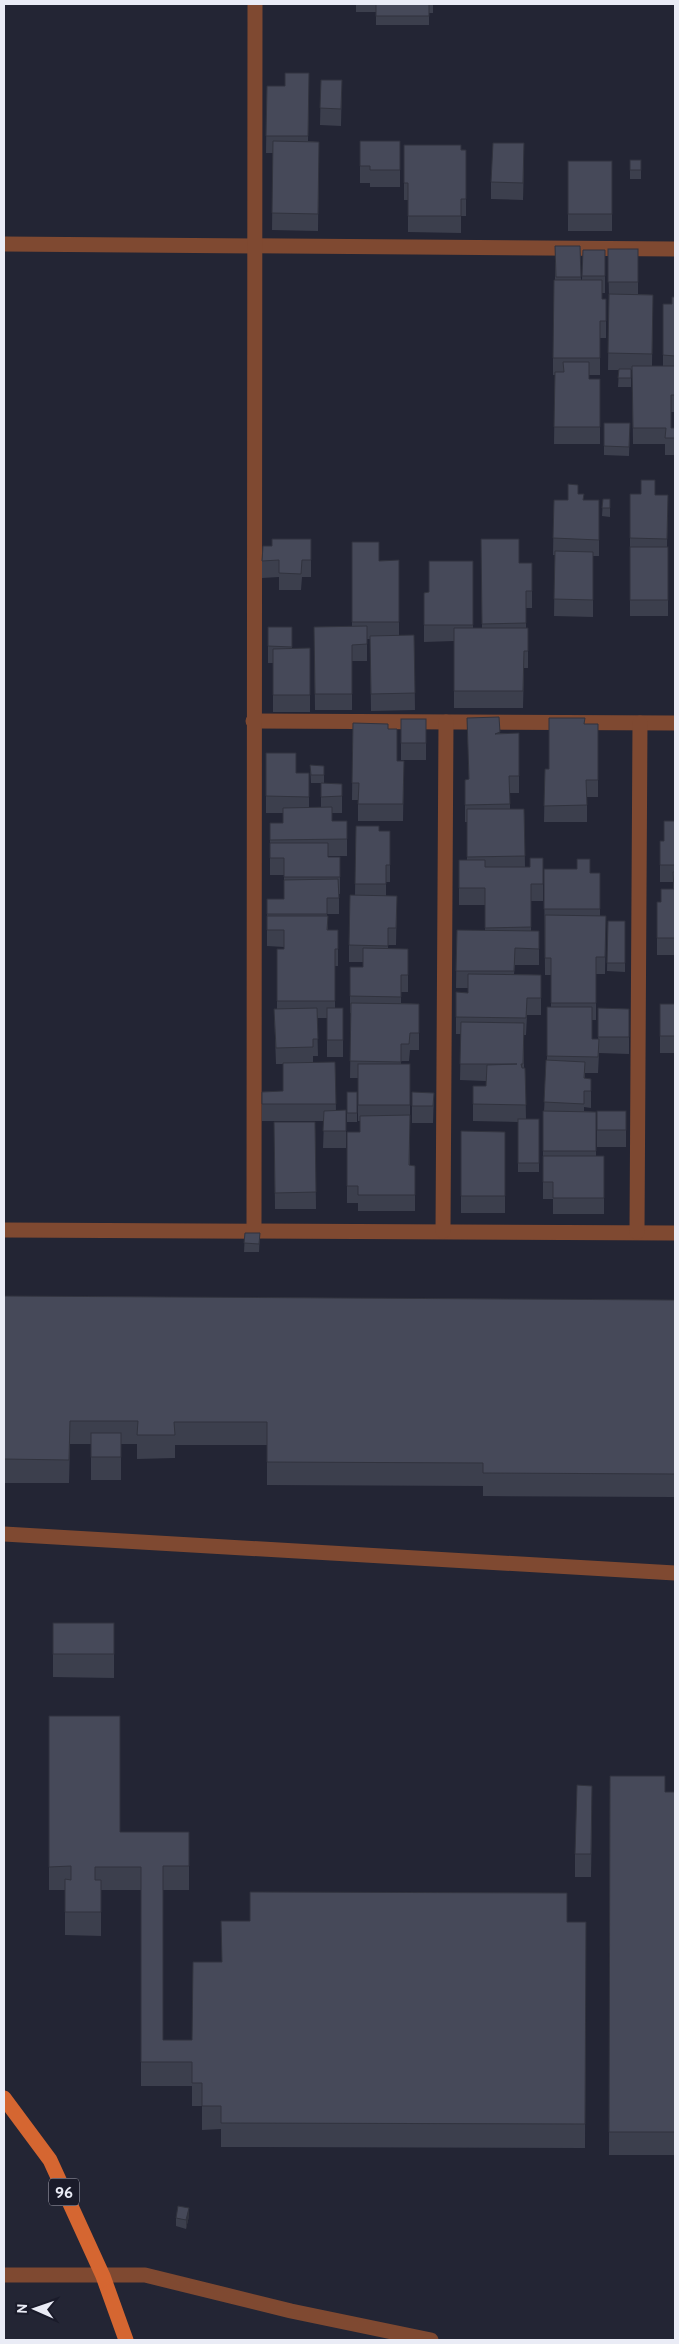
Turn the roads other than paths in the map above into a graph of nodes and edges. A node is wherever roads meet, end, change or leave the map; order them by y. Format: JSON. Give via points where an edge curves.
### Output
{"nodes":[{"id":1,"x":255,"y":4,"type":"edge"},
{"id":2,"x":4,"y":244,"type":"edge"},
{"id":3,"x":254,"y":246,"type":"junction"},
{"id":4,"x":675,"y":249,"type":"edge"},
{"id":5,"x":253,"y":720,"type":"junction"},
{"id":6,"x":446,"y":722,"type":"junction"},
{"id":7,"x":640,"y":723,"type":"junction"},
{"id":8,"x":675,"y":723,"type":"edge"},
{"id":9,"x":4,"y":1230,"type":"edge"},
{"id":10,"x":443,"y":1231,"type":"junction"},
{"id":11,"x":254,"y":1232,"type":"junction"},
{"id":12,"x":637,"y":1232,"type":"junction"},
{"id":13,"x":675,"y":1233,"type":"edge"},
{"id":14,"x":4,"y":1534,"type":"edge"},
{"id":15,"x":675,"y":1573,"type":"edge"},
{"id":16,"x":4,"y":2098,"type":"edge"},
{"id":17,"x":4,"y":2276,"type":"edge"},
{"id":18,"x":103,"y":2276,"type":"junction"},
{"id":19,"x":126,"y":2340,"type":"edge"},
{"id":20,"x":432,"y":2340,"type":"edge"}],
"edges":[{"from":1,"to":3,"type":"street"},
{"from":2,"to":3,"type":"street"},
{"from":3,"to":4,"type":"street"},
{"from":3,"to":5,"type":"street"},
{"from":5,"to":6,"type":"street"},
{"from":5,"to":11,"type":"street"},
{"from":6,"to":7,"type":"street"},
{"from":6,"to":10,"type":"street"},
{"from":7,"to":8,"type":"street"},
{"from":7,"to":12,"type":"street"},
{"from":9,"to":11,"type":"street"},
{"from":10,"to":11,"type":"street"},
{"from":10,"to":12,"type":"street"},
{"from":12,"to":13,"type":"street"},
{"from":14,"to":15,"type":"street"},
{"from":16,"to":18,"type":"main road","number":"96","via":[[50,2160]]},
{"from":17,"to":18,"type":"street"},
{"from":18,"to":19,"type":"main road","number":"96"},
{"from":18,"to":20,"type":"street","via":[[145,2275],[291,2311]]}]}
